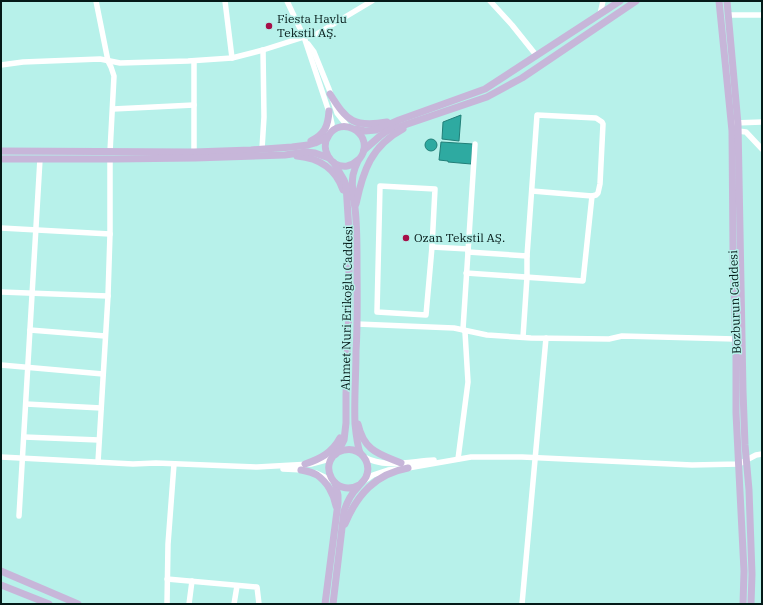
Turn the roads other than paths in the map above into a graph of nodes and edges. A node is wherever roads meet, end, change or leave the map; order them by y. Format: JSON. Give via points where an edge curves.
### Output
{"nodes":[{"id":1,"x":96,"y":1,"type":"edge"},
{"id":2,"x":225,"y":1,"type":"edge"},
{"id":3,"x":287,"y":1,"type":"edge"},
{"id":4,"x":372,"y":1,"type":"edge"},
{"id":5,"x":490,"y":1,"type":"edge"},
{"id":6,"x":603,"y":1,"type":"edge"},
{"id":7,"x":620,"y":1,"type":"edge"},
{"id":8,"x":636,"y":1,"type":"edge"},
{"id":9,"x":716,"y":1,"type":"edge"},
{"id":10,"x":727,"y":2,"type":"edge"},
{"id":11,"x":719,"y":5,"type":"edge"},
{"id":12,"x":600,"y":14,"type":"junction"},
{"id":13,"x":728,"y":15,"type":"junction"},
{"id":14,"x":762,"y":15,"type":"edge"},
{"id":15,"x":304,"y":37,"type":"junction"},
{"id":16,"x":263,"y":50,"type":"junction"},
{"id":17,"x":536,"y":55,"type":"junction"},
{"id":18,"x":232,"y":58,"type":"junction"},
{"id":19,"x":108,"y":61,"type":"junction"},
{"id":20,"x":194,"y":61,"type":"junction"},
{"id":21,"x":1,"y":65,"type":"edge"},
{"id":22,"x":330,"y":94,"type":"junction"},
{"id":23,"x":194,"y":105,"type":"junction"},
{"id":24,"x":113,"y":109,"type":"junction"},
{"id":25,"x":329,"y":111,"type":"junction"},
{"id":26,"x":399,"y":120,"type":"junction"},
{"id":27,"x":416,"y":122,"type":"junction"},
{"id":28,"x":762,"y":122,"type":"edge"},
{"id":29,"x":735,"y":123,"type":"junction"},
{"id":30,"x":352,"y":128,"type":"junction"},
{"id":31,"x":738,"y":131,"type":"junction"},
{"id":32,"x":329,"y":135,"type":"junction"},
{"id":33,"x":475,"y":144,"type":"dead end"},
{"id":34,"x":302,"y":146,"type":"junction"},
{"id":35,"x":262,"y":149,"type":"junction"},
{"id":36,"x":762,"y":149,"type":"edge"},
{"id":37,"x":364,"y":150,"type":"junction"},
{"id":38,"x":1,"y":151,"type":"edge"},
{"id":39,"x":194,"y":152,"type":"junction"},
{"id":40,"x":285,"y":155,"type":"junction"},
{"id":41,"x":110,"y":156,"type":"junction"},
{"id":42,"x":1,"y":159,"type":"edge"},
{"id":43,"x":40,"y":159,"type":"junction"},
{"id":44,"x":332,"y":160,"type":"junction"},
{"id":45,"x":358,"y":160,"type":"junction"},
{"id":46,"x":532,"y":191,"type":"junction"},
{"id":47,"x":592,"y":196,"type":"junction"},
{"id":48,"x":347,"y":200,"type":"junction"},
{"id":49,"x":355,"y":208,"type":"junction"},
{"id":50,"x":1,"y":228,"type":"edge"},
{"id":51,"x":36,"y":229,"type":"junction"},
{"id":52,"x":110,"y":234,"type":"junction"},
{"id":53,"x":432,"y":247,"type":"junction"},
{"id":54,"x":468,"y":250,"type":"junction"},
{"id":55,"x":527,"y":256,"type":"junction"},
{"id":56,"x":466,"y":273,"type":"junction"},
{"id":57,"x":527,"y":277,"type":"junction"},
{"id":58,"x":1,"y":292,"type":"edge"},
{"id":59,"x":32,"y":293,"type":"junction"},
{"id":60,"x":108,"y":296,"type":"junction"},
{"id":61,"x":426,"y":315,"type":"junction"},
{"id":62,"x":357,"y":324,"type":"junction"},
{"id":63,"x":425,"y":327,"type":"junction"},
{"id":64,"x":462,"y":329,"type":"junction"},
{"id":65,"x":30,"y":330,"type":"junction"},
{"id":66,"x":105,"y":336,"type":"junction"},
{"id":67,"x":523,"y":337,"type":"junction"},
{"id":68,"x":546,"y":338,"type":"junction"},
{"id":69,"x":735,"y":339,"type":"junction"},
{"id":70,"x":1,"y":365,"type":"edge"},
{"id":71,"x":28,"y":368,"type":"junction"},
{"id":72,"x":103,"y":374,"type":"junction"},
{"id":73,"x":26,"y":404,"type":"junction"},
{"id":74,"x":354,"y":406,"type":"junction"},
{"id":75,"x":101,"y":408,"type":"junction"},
{"id":76,"x":346,"y":423,"type":"junction"},
{"id":77,"x":24,"y":437,"type":"junction"},
{"id":78,"x":100,"y":440,"type":"junction"},
{"id":79,"x":361,"y":454,"type":"junction"},
{"id":80,"x":762,"y":454,"type":"edge"},
{"id":81,"x":335,"y":455,"type":"junction"},
{"id":82,"x":1,"y":457,"type":"edge"},
{"id":83,"x":535,"y":457,"type":"junction"},
{"id":84,"x":23,"y":458,"type":"junction"},
{"id":85,"x":458,"y":459,"type":"junction"},
{"id":86,"x":746,"y":460,"type":"junction"},
{"id":87,"x":98,"y":462,"type":"junction"},
{"id":88,"x":401,"y":463,"type":"junction"},
{"id":89,"x":174,"y":464,"type":"junction"},
{"id":90,"x":738,"y":464,"type":"junction"},
{"id":91,"x":303,"y":467,"type":"junction"},
{"id":92,"x":408,"y":468,"type":"junction"},
{"id":93,"x":334,"y":482,"type":"junction"},
{"id":94,"x":361,"y":483,"type":"junction"},
{"id":95,"x":19,"y":516,"type":"dead end"},
{"id":96,"x":337,"y":516,"type":"junction"},
{"id":97,"x":341,"y":532,"type":"junction"},
{"id":98,"x":1,"y":571,"type":"edge"},
{"id":99,"x":167,"y":579,"type":"junction"},
{"id":100,"x":192,"y":581,"type":"junction"},
{"id":101,"x":1,"y":585,"type":"edge"},
{"id":102,"x":237,"y":586,"type":"junction"},
{"id":103,"x":49,"y":604,"type":"edge"},
{"id":104,"x":78,"y":604,"type":"edge"},
{"id":105,"x":167,"y":604,"type":"edge"},
{"id":106,"x":189,"y":604,"type":"edge"},
{"id":107,"x":234,"y":604,"type":"edge"},
{"id":108,"x":259,"y":604,"type":"edge"},
{"id":109,"x":325,"y":604,"type":"edge"},
{"id":110,"x":333,"y":604,"type":"edge"},
{"id":111,"x":522,"y":604,"type":"edge"},
{"id":112,"x":744,"y":604,"type":"edge"},
{"id":113,"x":751,"y":604,"type":"edge"}],
"edges":[{"from":1,"to":19,"type":"street"},
{"from":2,"to":18,"type":"street"},
{"from":3,"to":15,"type":"street"},
{"from":4,"to":15,"type":"street","via":[[315,35]]},
{"from":5,"to":17,"type":"street"},
{"from":6,"to":12,"type":"street"},
{"from":7,"to":12,"type":"main road"},
{"from":8,"to":27,"type":"main road","via":[[504,88]]},
{"from":9,"to":11,"type":"main road"},
{"from":10,"to":13,"type":"main road","name":"Bozburun Caddesi"},
{"from":11,"to":29,"type":"main road","name":"Bozburun Caddesi"},
{"from":12,"to":17,"type":"main road"},
{"from":13,"to":14,"type":"street"},
{"from":13,"to":29,"type":"main road","name":"Bozburun Caddesi"},
{"from":15,"to":16,"type":"street"},
{"from":15,"to":22,"type":"street","via":[[314,52]]},
{"from":15,"to":25,"type":"street"},
{"from":16,"to":18,"type":"street"},
{"from":16,"to":35,"type":"street"},
{"from":17,"to":26,"type":"main road","via":[[485,89]]},
{"from":18,"to":20,"type":"street"},
{"from":19,"to":20,"type":"street"},
{"from":19,"to":21,"type":"street","via":[[100,59]]},
{"from":19,"to":24,"type":"street","via":[[114,76]]},
{"from":20,"to":23,"type":"street"},
{"from":22,"to":26,"type":"main road","via":[[346,117],[351,120],[373,125]]},
{"from":22,"to":30,"type":"street","via":[[337,113]]},
{"from":23,"to":24,"type":"street"},
{"from":23,"to":39,"type":"street"},
{"from":24,"to":41,"type":"street"},
{"from":25,"to":32,"type":"street","via":[[332,121]]},
{"from":25,"to":34,"type":"main road","via":[[324,131],[316,139]]},
{"from":26,"to":30,"type":"main road","via":[[376,130]]},
{"from":27,"to":37,"type":"main road","via":[[387,131]]},
{"from":27,"to":49,"type":"main road","via":[[391,136],[367,165]]},
{"from":28,"to":29,"type":"street"},
{"from":29,"to":31,"type":"main road","name":"Bozburun Caddesi"},
{"from":29,"to":69,"type":"main road","name":"Bozburun Caddesi","via":[[732,131]]},
{"from":30,"to":32,"type":"main road","via":[[340,127]]},
{"from":30,"to":37,"type":"main road","via":[[362,136]]},
{"from":31,"to":36,"type":"street","via":[[746,132]]},
{"from":31,"to":86,"type":"main road","name":"Bozburun Caddesi","via":[[742,390]]},
{"from":32,"to":34,"type":"main road","via":[[315,143]]},
{"from":32,"to":44,"type":"main road","via":[[325,146]]},
{"from":33,"to":54,"type":"street"},
{"from":34,"to":35,"type":"main road"},
{"from":35,"to":39,"type":"main road"},
{"from":37,"to":45,"type":"main road"},
{"from":38,"to":41,"type":"main road"},
{"from":39,"to":41,"type":"main road"},
{"from":40,"to":41,"type":"main road","via":[[195,158]]},
{"from":40,"to":44,"type":"main road","via":[[306,152]]},
{"from":40,"to":48,"type":"main road","via":[[308,157],[329,168],[338,178]]},
{"from":41,"to":43,"type":"main road"},
{"from":41,"to":52,"type":"street"},
{"from":42,"to":43,"type":"main road"},
{"from":43,"to":51,"type":"street"},
{"from":44,"to":45,"type":"main road","via":[[346,166]]},
{"from":44,"to":48,"type":"main road","name":"Ahmet Nuri Erikoğlu Caddesi","via":[[344,180]]},
{"from":45,"to":49,"type":"main road","name":"Ahmet Nuri Erikoğlu Caddesi","via":[[352,185]]},
{"from":46,"to":47,"type":"street"},
{"from":46,"to":47,"type":"street","via":[[537,115],[596,118],[604,124],[600,184],[598,192]]},
{"from":46,"to":55,"type":"street"},
{"from":47,"to":57,"type":"street","via":[[583,281]]},
{"from":48,"to":76,"type":"main road","name":"Ahmet Nuri Erikoğlu Caddesi","via":[[349,306]]},
{"from":49,"to":62,"type":"main road","name":"Ahmet Nuri Erikoğlu Caddesi"},
{"from":50,"to":51,"type":"street"},
{"from":51,"to":52,"type":"street"},
{"from":51,"to":59,"type":"street"},
{"from":52,"to":60,"type":"street"},
{"from":53,"to":54,"type":"street"},
{"from":53,"to":61,"type":"street"},
{"from":53,"to":61,"type":"street","via":[[436,189],[380,186],[377,312]]},
{"from":54,"to":55,"type":"street"},
{"from":54,"to":56,"type":"street"},
{"from":55,"to":57,"type":"street"},
{"from":56,"to":57,"type":"street"},
{"from":56,"to":64,"type":"street"},
{"from":57,"to":67,"type":"street"},
{"from":58,"to":59,"type":"street"},
{"from":59,"to":60,"type":"street"},
{"from":59,"to":65,"type":"street"},
{"from":60,"to":66,"type":"street"},
{"from":61,"to":63,"type":"street"},
{"from":62,"to":63,"type":"street"},
{"from":62,"to":74,"type":"main road","name":"Ahmet Nuri Erikoğlu Caddesi"},
{"from":63,"to":64,"type":"street"},
{"from":64,"to":67,"type":"street","via":[[487,335]]},
{"from":64,"to":85,"type":"street","via":[[465,332],[468,382]]},
{"from":65,"to":66,"type":"street"},
{"from":65,"to":71,"type":"street"},
{"from":66,"to":72,"type":"street"},
{"from":67,"to":68,"type":"street"},
{"from":68,"to":69,"type":"street","via":[[604,339],[622,336]]},
{"from":68,"to":83,"type":"street"},
{"from":69,"to":90,"type":"main road","name":"Bozburun Caddesi"},
{"from":70,"to":71,"type":"street"},
{"from":71,"to":72,"type":"street"},
{"from":71,"to":73,"type":"street"},
{"from":72,"to":75,"type":"street"},
{"from":73,"to":75,"type":"street"},
{"from":73,"to":77,"type":"street"},
{"from":74,"to":79,"type":"main road","name":"Ahmet Nuri Erikoğlu Caddesi","via":[[356,440]]},
{"from":74,"to":88,"type":"main road","via":[[368,446],[378,454]]},
{"from":75,"to":78,"type":"street"},
{"from":76,"to":81,"type":"main road","name":"Ahmet Nuri Erikoğlu Caddesi","via":[[344,440]]},
{"from":76,"to":91,"type":"main road","via":[[332,451]]},
{"from":77,"to":78,"type":"street"},
{"from":77,"to":84,"type":"street"},
{"from":78,"to":87,"type":"street"},
{"from":79,"to":81,"type":"main road","via":[[348,450]]},
{"from":79,"to":88,"type":"street","via":[[379,463]]},
{"from":79,"to":94,"type":"main road","via":[[366,460],[368,471]]},
{"from":80,"to":86,"type":"street"},
{"from":81,"to":91,"type":"street"},
{"from":81,"to":93,"type":"main road","via":[[329,471]]},
{"from":82,"to":84,"type":"street"},
{"from":83,"to":85,"type":"street"},
{"from":83,"to":90,"type":"street","via":[[692,465]]},
{"from":83,"to":111,"type":"street"},
{"from":84,"to":87,"type":"street"},
{"from":84,"to":95,"type":"street"},
{"from":85,"to":88,"type":"street"},
{"from":85,"to":92,"type":"street"},
{"from":86,"to":90,"type":"street"},
{"from":86,"to":113,"type":"main road","name":"Bozburun Caddesi","via":[[752,574]]},
{"from":87,"to":89,"type":"street"},
{"from":89,"to":91,"type":"street"},
{"from":89,"to":99,"type":"street"},
{"from":90,"to":112,"type":"main road","name":"Bozburun Caddesi"},
{"from":91,"to":93,"type":"street"},
{"from":91,"to":96,"type":"main road","via":[[325,483],[334,500]]},
{"from":92,"to":94,"type":"street","via":[[388,470],[373,475]]},
{"from":92,"to":97,"type":"main road","via":[[388,475],[365,491],[356,502]]},
{"from":93,"to":94,"type":"main road","via":[[346,488]]},
{"from":93,"to":96,"type":"main road","via":[[338,495]]},
{"from":94,"to":97,"type":"main road","via":[[346,505]]},
{"from":96,"to":109,"type":"main road"},
{"from":97,"to":110,"type":"main road"},
{"from":98,"to":104,"type":"main road"},
{"from":99,"to":100,"type":"street"},
{"from":99,"to":105,"type":"street"},
{"from":100,"to":102,"type":"street"},
{"from":100,"to":106,"type":"street"},
{"from":101,"to":103,"type":"main road"},
{"from":102,"to":107,"type":"street"},
{"from":102,"to":108,"type":"street","via":[[257,587]]}]}
